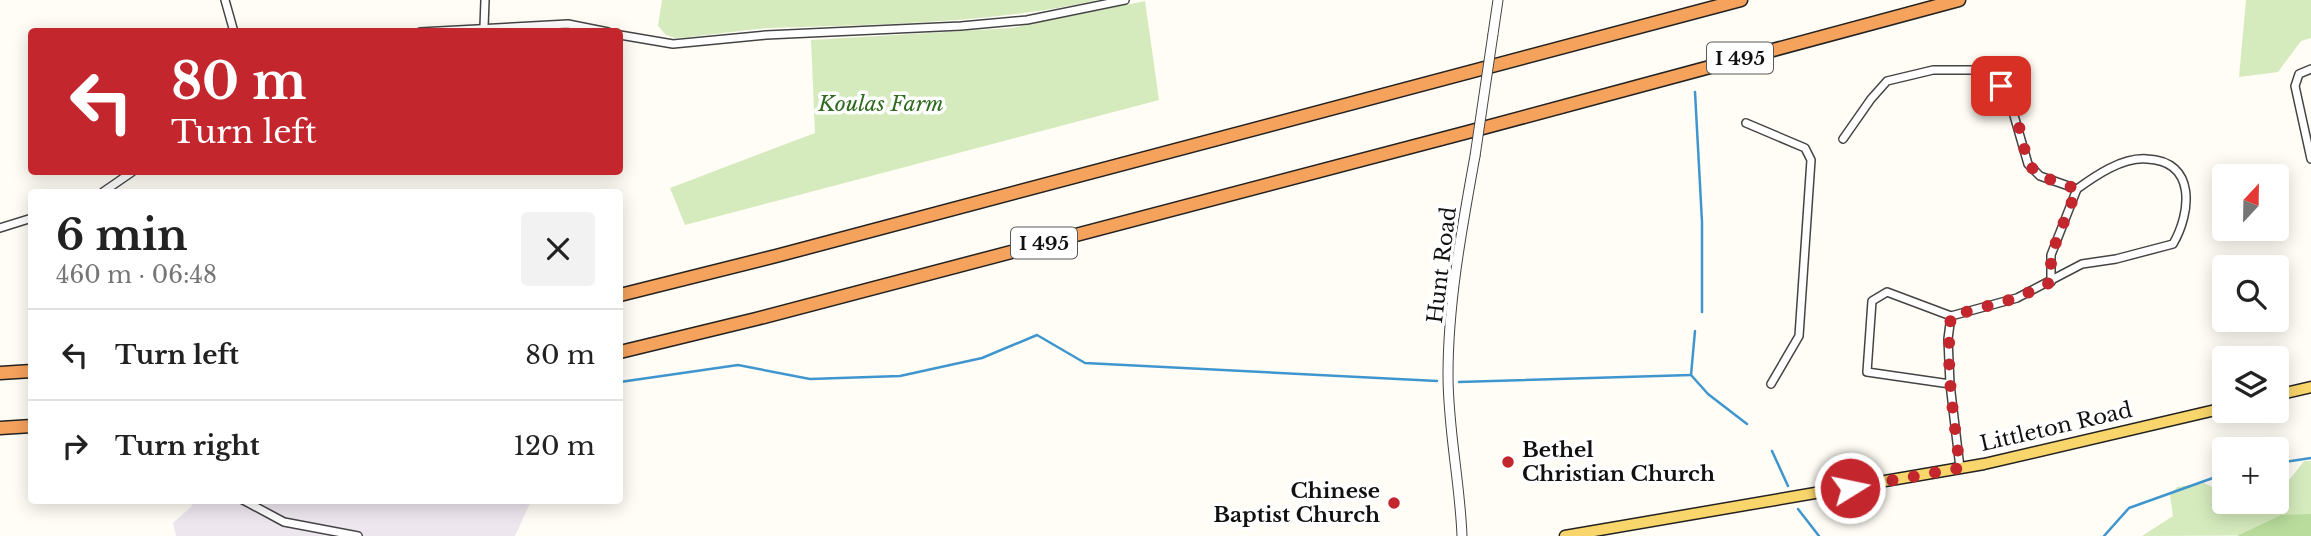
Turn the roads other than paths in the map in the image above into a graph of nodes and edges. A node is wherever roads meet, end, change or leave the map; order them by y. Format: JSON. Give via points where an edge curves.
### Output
{"nodes":[{"id":1,"x":225,"y":0,"type":"edge"},
{"id":2,"x":485,"y":0,"type":"edge"},
{"id":3,"x":1125,"y":0,"type":"edge"},
{"id":4,"x":1498,"y":0,"type":"edge"},
{"id":5,"x":1741,"y":0,"type":"edge"},
{"id":6,"x":1959,"y":0,"type":"edge"},
{"id":7,"x":484,"y":27,"type":"junction"},
{"id":8,"x":233,"y":28,"type":"edge"},
{"id":9,"x":468,"y":28,"type":"edge"},
{"id":10,"x":588,"y":28,"type":"edge"},
{"id":11,"x":623,"y":36,"type":"edge"},
{"id":12,"x":2311,"y":69,"type":"edge"},
{"id":13,"x":1746,"y":123,"type":"dead end"},
{"id":14,"x":1843,"y":139,"type":"dead end"},
{"id":15,"x":2310,"y":150,"type":"edge"},
{"id":16,"x":2311,"y":159,"type":"edge"},
{"id":17,"x":128,"y":175,"type":"edge"},
{"id":18,"x":107,"y":189,"type":"edge"},
{"id":19,"x":2077,"y":189,"type":"junction"},
{"id":20,"x":28,"y":219,"type":"edge"},
{"id":21,"x":0,"y":228,"type":"edge"},
{"id":22,"x":2051,"y":282,"type":"junction"},
{"id":23,"x":623,"y":294,"type":"edge"},
{"id":24,"x":1951,"y":316,"type":"junction"},
{"id":25,"x":623,"y":351,"type":"edge"},
{"id":26,"x":28,"y":371,"type":"edge"},
{"id":27,"x":0,"y":373,"type":"edge"},
{"id":28,"x":1771,"y":384,"type":"dead end"},
{"id":29,"x":1950,"y":384,"type":"junction"},
{"id":30,"x":2311,"y":387,"type":"edge"},
{"id":31,"x":2289,"y":392,"type":"edge"},
{"id":32,"x":2212,"y":411,"type":"edge"},
{"id":33,"x":28,"y":426,"type":"edge"},
{"id":34,"x":0,"y":428,"type":"edge"},
{"id":35,"x":1960,"y":468,"type":"junction"},
{"id":36,"x":250,"y":504,"type":"edge"},
{"id":37,"x":358,"y":536,"type":"edge"},
{"id":38,"x":1462,"y":536,"type":"edge"},
{"id":39,"x":1565,"y":536,"type":"edge"}],
"edges":[{"from":1,"to":8,"type":"street"},
{"from":2,"to":7,"type":"street"},
{"from":3,"to":11,"type":"street","via":[[1027,20],[961,26],[673,44]]},
{"from":4,"to":38,"type":"street","name":"Hunt Road","bridge":true,"via":[[1453,304],[1448,374],[1450,443]]},
{"from":5,"to":23,"type":"highway"},
{"from":6,"to":25,"type":"highway","number":"I 495"},
{"from":7,"to":9,"type":"street"},
{"from":7,"to":10,"type":"street","via":[[568,24]]},
{"from":12,"to":15,"type":"street","via":[[2299,74],[2295,86]]},
{"from":13,"to":28,"type":"street","via":[[1805,148],[1811,160],[1799,335]]},
{"from":14,"to":19,"type":"street","via":[[1888,81],[1933,70],[1976,70],[1992,75],[2009,98],[2028,164],[2040,176]]},
{"from":15,"to":16,"type":"street"},
{"from":17,"to":18,"type":"street"},
{"from":19,"to":22,"type":"street","via":[[2051,255]]},
{"from":19,"to":22,"type":"street","via":[[2098,174],[2147,159],[2174,168],[2180,178],[2187,195],[2184,224],[2173,244],[2082,264]]},
{"from":20,"to":21,"type":"street"},
{"from":22,"to":24,"type":"street","via":[[2017,298]]},
{"from":24,"to":29,"type":"street"},
{"from":24,"to":29,"type":"street","via":[[1887,292],[1872,302],[1867,372]]},
{"from":26,"to":27,"type":"highway"},
{"from":29,"to":35,"type":"street"},
{"from":30,"to":31,"type":"main road"},
{"from":32,"to":35,"type":"main road","name":"Littleton Road"},
{"from":33,"to":34,"type":"highway"},
{"from":35,"to":39,"type":"main road","name":"Littleton Road"},
{"from":36,"to":37,"type":"street","via":[[284,522]]}]}
